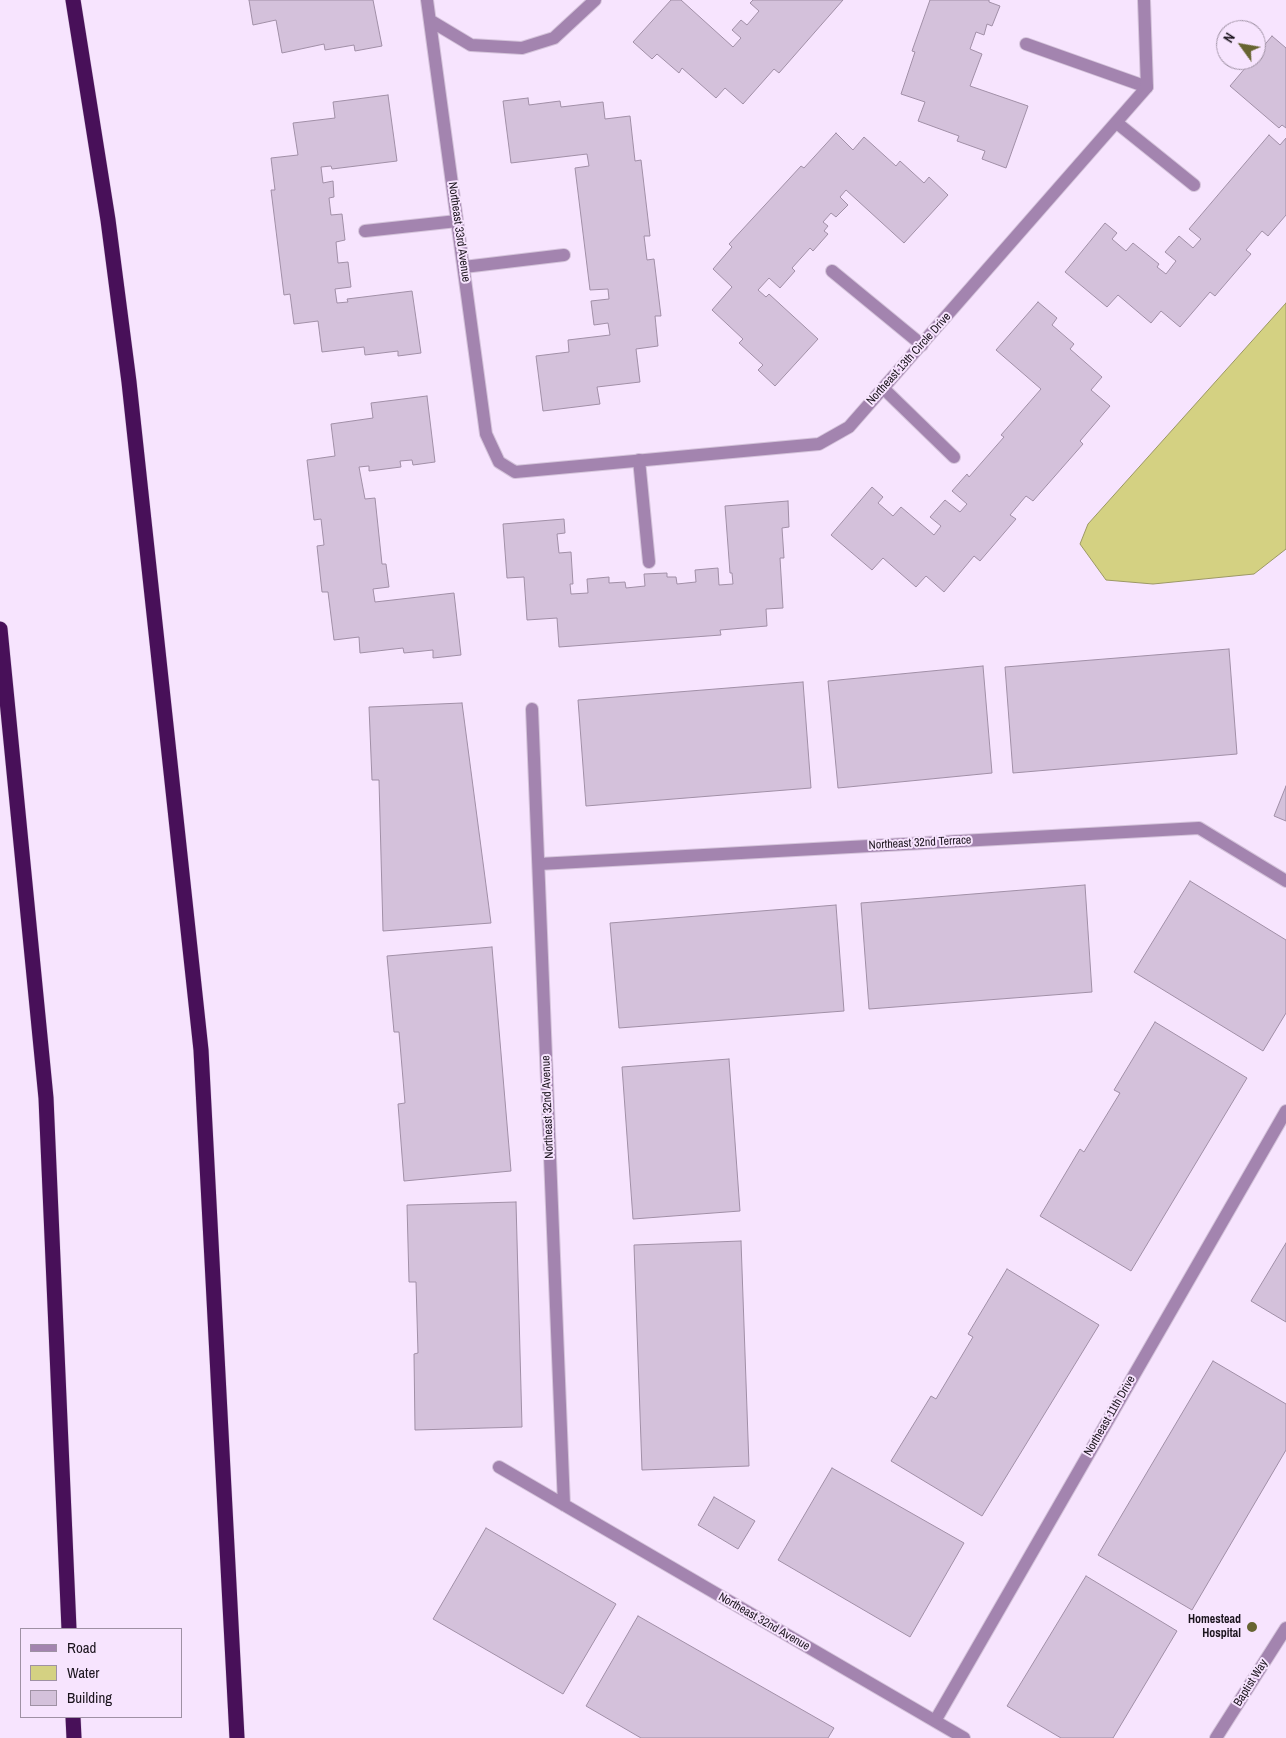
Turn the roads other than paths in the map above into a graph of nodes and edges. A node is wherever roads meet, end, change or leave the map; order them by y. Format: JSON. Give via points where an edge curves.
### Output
{"nodes":[{"id":1,"x":73,"y":0,"type":"edge"},
{"id":2,"x":427,"y":0,"type":"edge"},
{"id":3,"x":595,"y":0,"type":"edge"},
{"id":4,"x":1144,"y":0,"type":"edge"},
{"id":5,"x":431,"y":21,"type":"junction"},
{"id":6,"x":1026,"y":44,"type":"dead end"},
{"id":7,"x":1147,"y":88,"type":"junction"},
{"id":8,"x":1116,"y":123,"type":"junction"},
{"id":9,"x":1194,"y":185,"type":"dead end"},
{"id":10,"x":457,"y":221,"type":"junction"},
{"id":11,"x":365,"y":231,"type":"dead end"},
{"id":12,"x":564,"y":255,"type":"dead end"},
{"id":13,"x":464,"y":266,"type":"junction"},
{"id":14,"x":832,"y":271,"type":"dead end"},
{"id":15,"x":922,"y":345,"type":"junction"},
{"id":16,"x":884,"y":388,"type":"junction"},
{"id":17,"x":954,"y":458,"type":"dead end"},
{"id":18,"x":639,"y":460,"type":"junction"},
{"id":19,"x":499,"y":462,"type":"joint"},
{"id":20,"x":649,"y":562,"type":"dead end"},
{"id":21,"x":0,"y":629,"type":"edge"},
{"id":22,"x":532,"y":709,"type":"dead end"},
{"id":23,"x":539,"y":864,"type":"junction"},
{"id":24,"x":1286,"y":880,"type":"edge"},
{"id":25,"x":1286,"y":1111,"type":"edge"},
{"id":26,"x":498,"y":1467,"type":"dead end"},
{"id":27,"x":564,"y":1505,"type":"junction"},
{"id":28,"x":69,"y":1628,"type":"edge"},
{"id":29,"x":1286,"y":1628,"type":"edge"},
{"id":30,"x":73,"y":1718,"type":"edge"},
{"id":31,"x":935,"y":1721,"type":"junction"},
{"id":32,"x":74,"y":1738,"type":"edge"},
{"id":33,"x":237,"y":1738,"type":"edge"},
{"id":34,"x":964,"y":1738,"type":"edge"},
{"id":35,"x":1216,"y":1738,"type":"edge"}],
"edges":[{"from":1,"to":33,"type":"highway","via":[[130,382],[201,1050]]},
{"from":2,"to":5,"type":"street","name":"Northeast 33rd Avenue"},
{"from":3,"to":5,"type":"street","via":[[554,38],[522,48],[471,45]]},
{"from":4,"to":7,"type":"street"},
{"from":5,"to":10,"type":"street","name":"Northeast 33rd Avenue"},
{"from":6,"to":7,"type":"street"},
{"from":7,"to":8,"type":"street","name":"Northeast 13th Circle Drive"},
{"from":8,"to":9,"type":"street"},
{"from":8,"to":15,"type":"street","name":"Northeast 13th Circle Drive"},
{"from":10,"to":11,"type":"street"},
{"from":10,"to":13,"type":"street","name":"Northeast 33rd Avenue"},
{"from":12,"to":13,"type":"street"},
{"from":13,"to":19,"type":"street","name":"Northeast 33rd Avenue","via":[[486,434]]},
{"from":14,"to":15,"type":"street"},
{"from":15,"to":16,"type":"street","name":"Northeast 13th Circle Drive"},
{"from":16,"to":17,"type":"street"},
{"from":16,"to":18,"type":"street","name":"Northeast 13th Circle Drive","via":[[849,427],[819,444]]},
{"from":18,"to":19,"type":"street","name":"Northeast 13th Circle Drive","via":[[514,472]]},
{"from":18,"to":20,"type":"street"},
{"from":21,"to":28,"type":"highway","via":[[46,1098]]},
{"from":22,"to":23,"type":"street","name":"Northeast 32nd Avenue"},
{"from":23,"to":24,"type":"street","name":"Northeast 32nd Terrace","via":[[1199,828]]},
{"from":23,"to":27,"type":"street","name":"Northeast 32nd Avenue"},
{"from":25,"to":31,"type":"street","name":"Northeast 11th Drive"},
{"from":26,"to":27,"type":"street","name":"Northeast 32nd Avenue"},
{"from":27,"to":31,"type":"street","name":"Northeast 32nd Avenue"},
{"from":29,"to":35,"type":"street","name":"Baptist Way"},
{"from":30,"to":32,"type":"highway"},
{"from":31,"to":34,"type":"street","name":"Northeast 32nd Avenue"}]}
